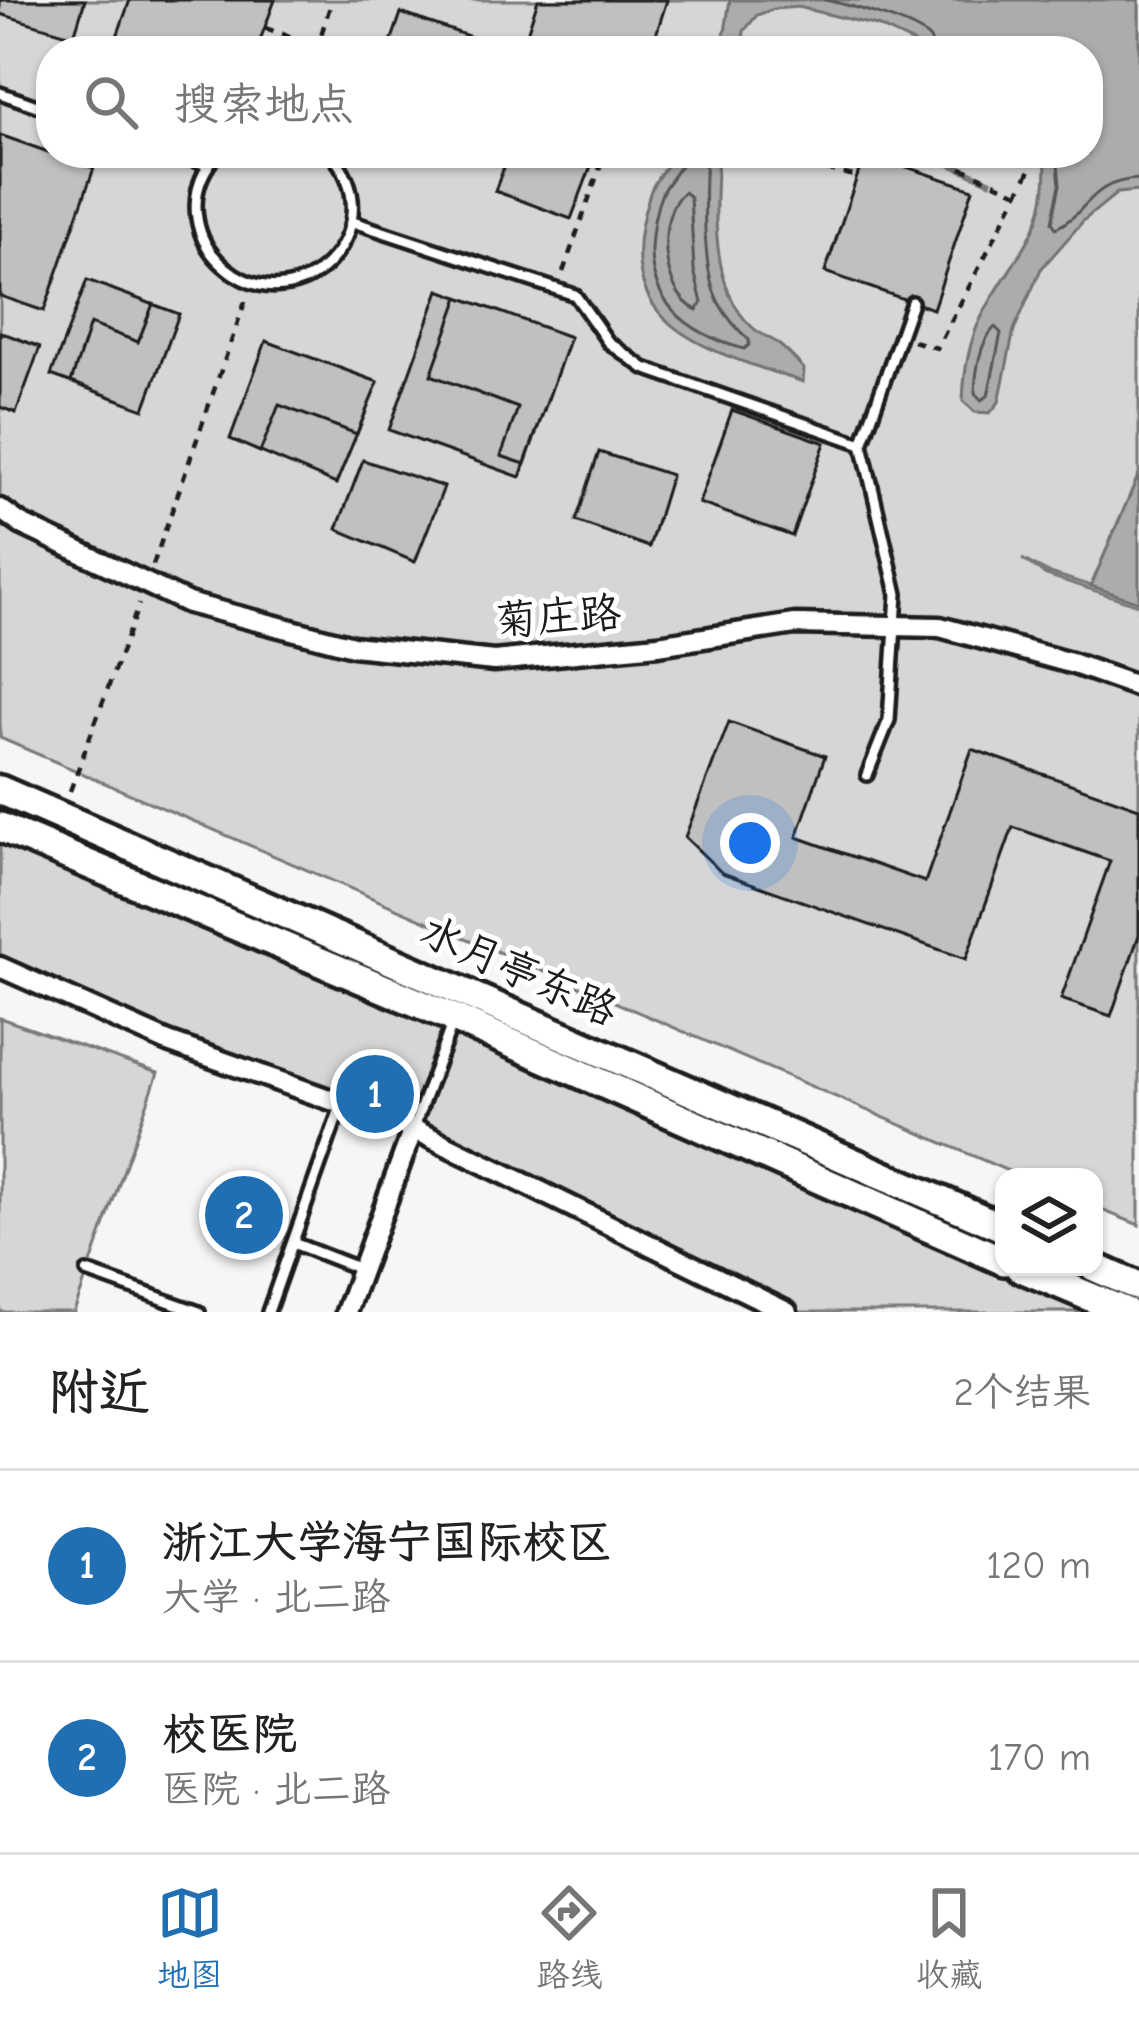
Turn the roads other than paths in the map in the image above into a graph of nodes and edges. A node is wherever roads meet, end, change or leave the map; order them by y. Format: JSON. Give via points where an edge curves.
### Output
{"nodes":[{"id":1,"x":0,"y":93,"type":"edge"},
{"id":2,"x":36,"y":106,"type":"edge"},
{"id":3,"x":206,"y":168,"type":"edge"},
{"id":4,"x":342,"y":168,"type":"edge"},
{"id":5,"x":353,"y":222,"type":"junction"},
{"id":6,"x":912,"y":302,"type":"dead end"},
{"id":7,"x":862,"y":444,"type":"junction"},
{"id":8,"x":0,"y":508,"type":"edge"},
{"id":9,"x":896,"y":626,"type":"junction"},
{"id":10,"x":1139,"y":687,"type":"edge"},
{"id":11,"x":867,"y":775,"type":"dead end"},
{"id":12,"x":0,"y":790,"type":"edge"},
{"id":13,"x":0,"y":827,"type":"edge"},
{"id":14,"x":0,"y":967,"type":"edge"},
{"id":15,"x":454,"y":1018,"type":"junction"},
{"id":16,"x":342,"y":1103,"type":"junction"},
{"id":17,"x":412,"y":1129,"type":"junction"},
{"id":18,"x":995,"y":1224,"type":"edge"},
{"id":19,"x":293,"y":1243,"type":"junction"},
{"id":20,"x":995,"y":1257,"type":"edge"},
{"id":21,"x":361,"y":1269,"type":"junction"},
{"id":22,"x":1103,"y":1271,"type":"edge"},
{"id":23,"x":87,"y":1272,"type":"dead end"},
{"id":24,"x":1039,"y":1276,"type":"edge"},
{"id":25,"x":1139,"y":1286,"type":"edge"},
{"id":26,"x":199,"y":1312,"type":"edge"},
{"id":27,"x":268,"y":1312,"type":"edge"},
{"id":28,"x":346,"y":1312,"type":"edge"},
{"id":29,"x":787,"y":1312,"type":"edge"},
{"id":30,"x":1126,"y":1312,"type":"edge"}],
"edges":[{"from":1,"to":2,"type":"lane"},
{"from":3,"to":5,"type":"lane","via":[[195,217],[203,242],[242,279],[266,286],[315,275]]},
{"from":4,"to":5,"type":"lane"},
{"from":5,"to":7,"type":"lane","via":[[575,295],[608,342],[644,368]]},
{"from":6,"to":7,"type":"lane"},
{"from":7,"to":9,"type":"lane"},
{"from":8,"to":9,"type":"street","name":"菊庄路","via":[[188,603],[353,646],[494,661],[795,624]]},
{"from":9,"to":10,"type":"street","name":"菊庄路","via":[[940,627]]},
{"from":9,"to":11,"type":"lane","via":[[889,720]]},
{"from":12,"to":18,"type":"main road","name":"水月亭东路"},
{"from":13,"to":15,"type":"main road","name":"水月亭东路"},
{"from":14,"to":16,"type":"street","via":[[168,1042]]},
{"from":15,"to":17,"type":"lane"},
{"from":15,"to":20,"type":"main road","name":"水月亭东路"},
{"from":16,"to":17,"type":"street"},
{"from":16,"to":19,"type":"lane"},
{"from":17,"to":21,"type":"street"},
{"from":17,"to":29,"type":"street"},
{"from":19,"to":21,"type":"lane"},
{"from":19,"to":27,"type":"lane"},
{"from":21,"to":28,"type":"street"},
{"from":22,"to":25,"type":"main road"},
{"from":23,"to":26,"type":"lane"},
{"from":24,"to":30,"type":"main road"}]}
